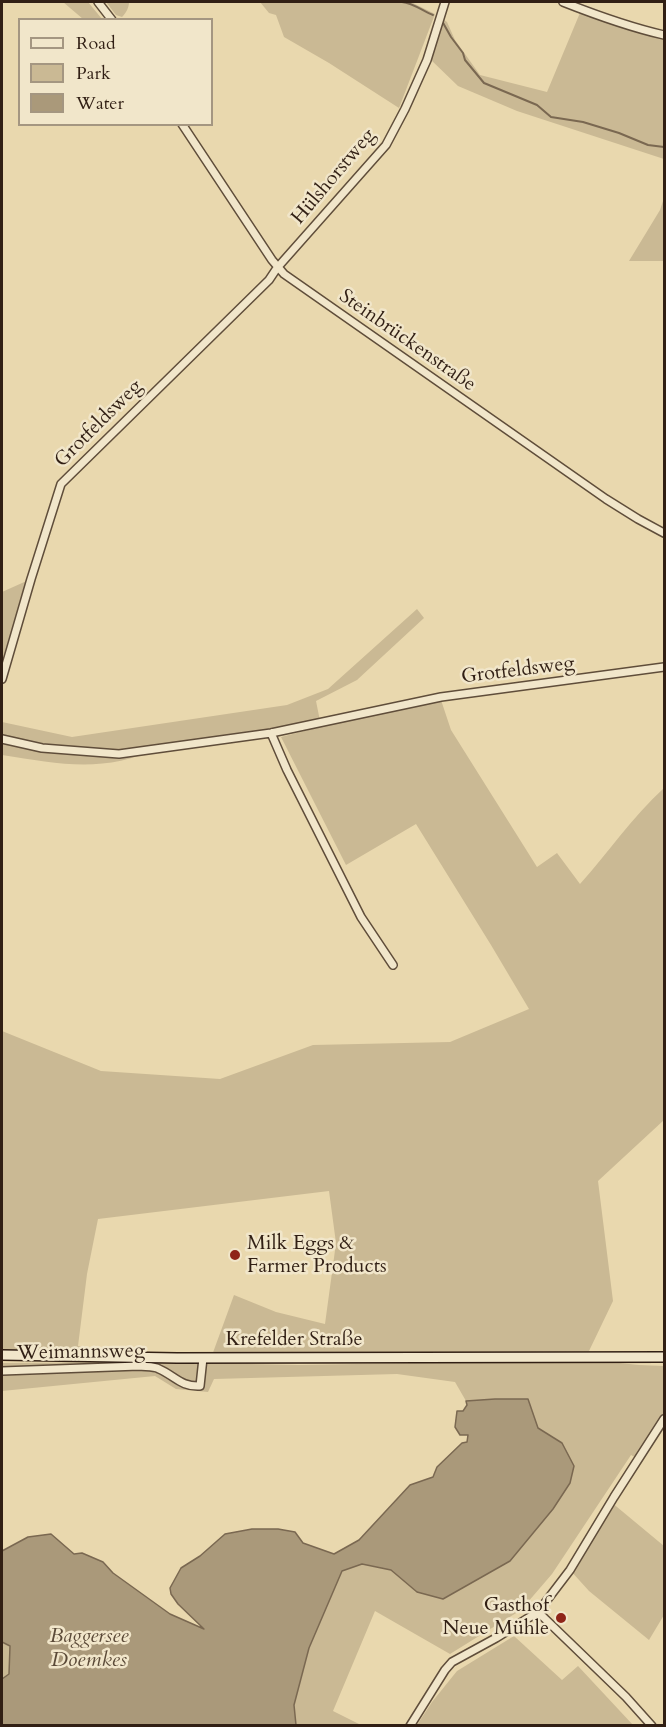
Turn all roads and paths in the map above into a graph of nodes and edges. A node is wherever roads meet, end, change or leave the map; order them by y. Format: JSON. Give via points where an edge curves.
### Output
{"nodes":[{"id":1,"x":98,"y":2,"type":"edge"},
{"id":2,"x":445,"y":2,"type":"edge"},
{"id":3,"x":563,"y":2,"type":"edge"},
{"id":4,"x":110,"y":18,"type":"edge"},
{"id":5,"x":664,"y":35,"type":"edge"},
{"id":6,"x":183,"y":126,"type":"edge"},
{"id":7,"x":277,"y":268,"type":"junction"},
{"id":8,"x":664,"y":533,"type":"edge"},
{"id":9,"x":664,"y":667,"type":"edge"},
{"id":10,"x":2,"y":679,"type":"edge"},
{"id":11,"x":271,"y":733,"type":"junction"},
{"id":12,"x":2,"y":739,"type":"edge"},
{"id":13,"x":393,"y":964,"type":"dead end"},
{"id":14,"x":2,"y":1355,"type":"edge"},
{"id":15,"x":664,"y":1357,"type":"edge"},
{"id":16,"x":203,"y":1358,"type":"junction"},
{"id":17,"x":2,"y":1371,"type":"edge"},
{"id":18,"x":664,"y":1419,"type":"edge"},
{"id":19,"x":538,"y":1612,"type":"junction"},
{"id":20,"x":410,"y":1725,"type":"edge"},
{"id":21,"x":652,"y":1725,"type":"edge"}],
"edges":[{"from":1,"to":4,"type":"street"},
{"from":2,"to":7,"type":"street","name":"Hülshorstweg","via":[[427,60],[386,145]]},
{"from":3,"to":5,"type":"street"},
{"from":6,"to":7,"type":"street","name":"Steinbrückenstraße"},
{"from":7,"to":8,"type":"street","name":"Steinbrückenstraße","via":[[606,499]]},
{"from":7,"to":10,"type":"street","name":"Grotfeldsweg","via":[[61,484]]},
{"from":9,"to":11,"type":"street","name":"Grotfeldsweg","via":[[441,698]]},
{"from":11,"to":12,"type":"street","name":"Grotfeldsweg","via":[[119,754],[42,748]]},
{"from":11,"to":13,"type":"street","via":[[361,916]]},
{"from":14,"to":16,"type":"main road","name":"Krefelder Straße"},
{"from":15,"to":16,"type":"main road","name":"Krefelder Straße"},
{"from":16,"to":17,"type":"street","name":"Weimannsweg","via":[[200,1386],[192,1387],[158,1368],[139,1366]]},
{"from":18,"to":19,"type":"street","via":[[570,1570]]},
{"from":19,"to":20,"type":"street","via":[[452,1662]]},
{"from":19,"to":21,"type":"street"}]}
